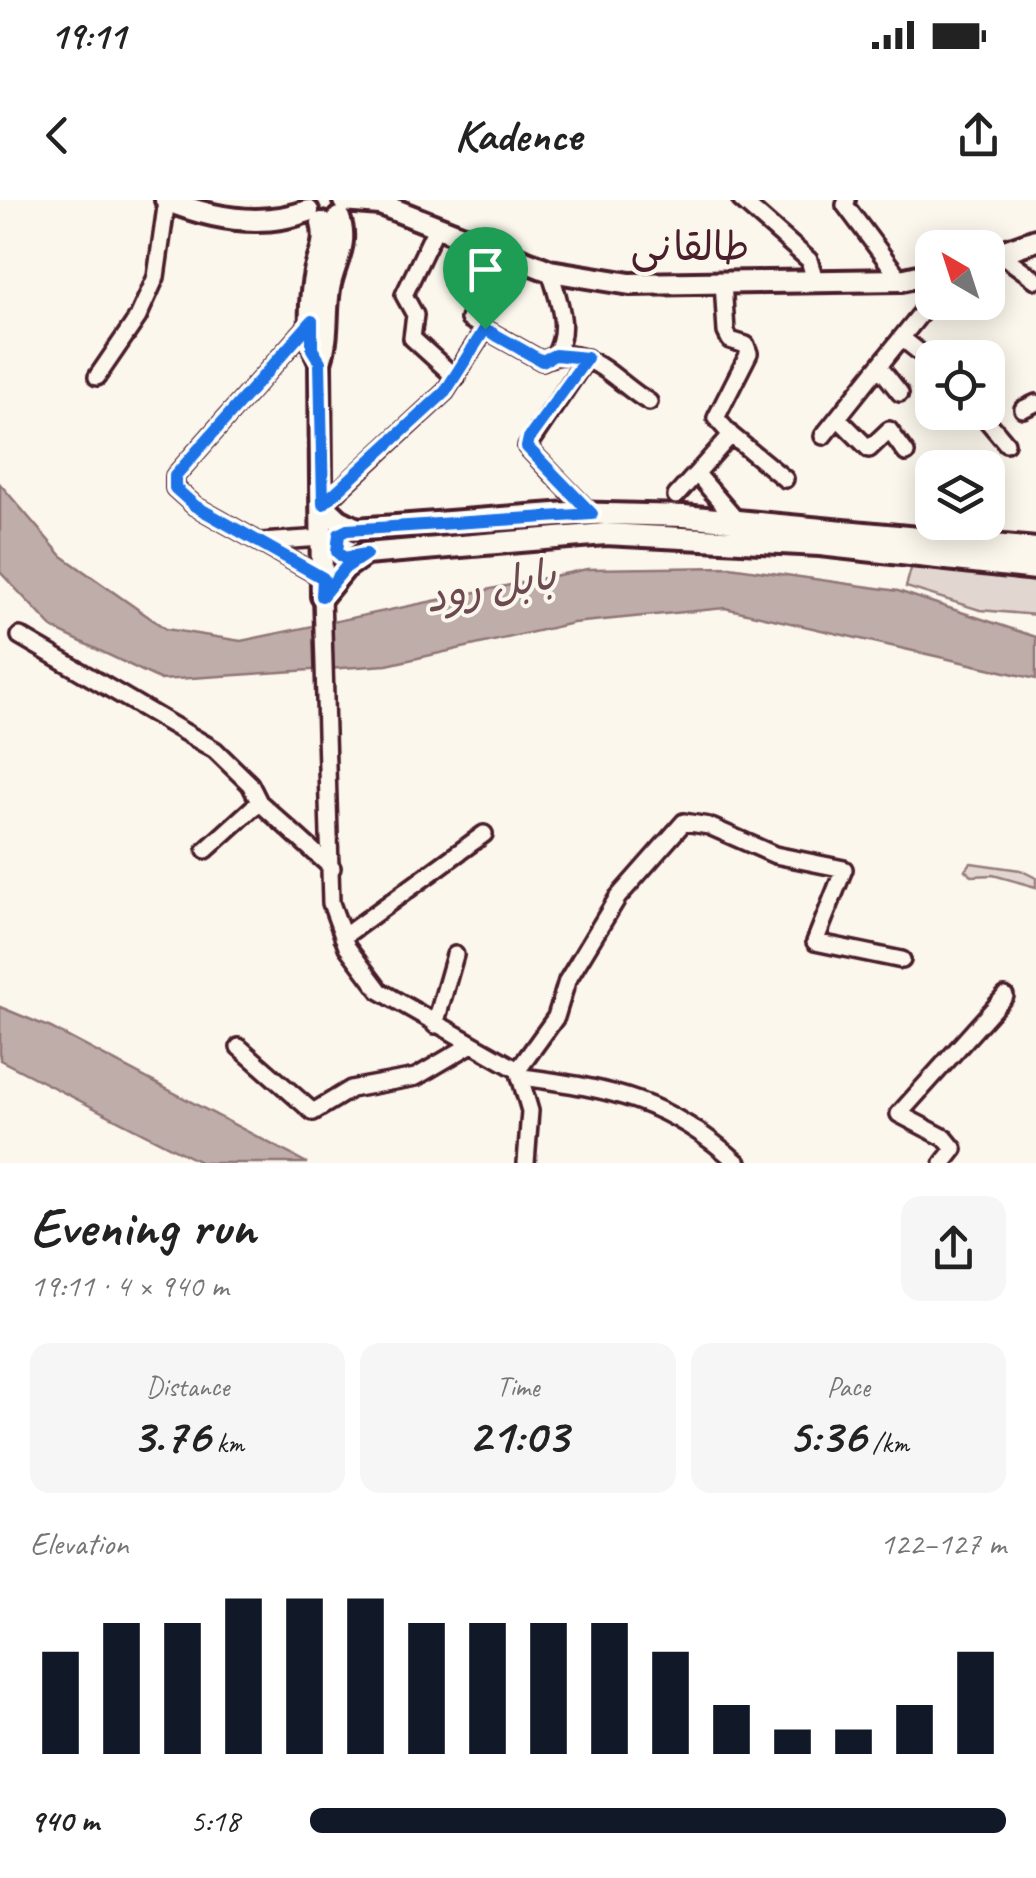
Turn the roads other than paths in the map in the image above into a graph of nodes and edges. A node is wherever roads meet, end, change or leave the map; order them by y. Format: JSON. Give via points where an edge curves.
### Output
{"nodes":[{"id":1,"x":166,"y":200,"type":"edge"},
{"id":2,"x":742,"y":200,"type":"edge"},
{"id":3,"x":847,"y":200,"type":"edge"},
{"id":4,"x":369,"y":202,"type":"edge"},
{"id":5,"x":394,"y":209,"type":"junction"},
{"id":6,"x":329,"y":210,"type":"edge"},
{"id":7,"x":437,"y":226,"type":"junction"},
{"id":8,"x":1036,"y":240,"type":"edge"},
{"id":9,"x":1005,"y":251,"type":"edge"},
{"id":10,"x":1005,"y":262,"type":"edge"},
{"id":11,"x":550,"y":272,"type":"junction"},
{"id":12,"x":915,"y":277,"type":"edge"},
{"id":13,"x":815,"y":280,"type":"junction"},
{"id":14,"x":901,"y":280,"type":"junction"},
{"id":15,"x":1036,"y":280,"type":"edge"},
{"id":16,"x":723,"y":281,"type":"junction"},
{"id":17,"x":480,"y":298,"type":"dead end"},
{"id":18,"x":916,"y":320,"type":"edge"},
{"id":19,"x":312,"y":321,"type":"junction"},
{"id":20,"x":485,"y":329,"type":"junction"},
{"id":21,"x":902,"y":338,"type":"junction"},
{"id":22,"x":915,"y":348,"type":"edge"},
{"id":23,"x":555,"y":355,"type":"junction"},
{"id":24,"x":587,"y":358,"type":"junction"},
{"id":25,"x":320,"y":362,"type":"junction"},
{"id":26,"x":880,"y":369,"type":"junction"},
{"id":27,"x":97,"y":376,"type":"dead end"},
{"id":28,"x":456,"y":378,"type":"junction"},
{"id":29,"x":900,"y":394,"type":"dead end"},
{"id":30,"x":649,"y":402,"type":"dead end"},
{"id":31,"x":838,"y":418,"type":"junction"},
{"id":32,"x":995,"y":430,"type":"edge"},
{"id":33,"x":732,"y":435,"type":"junction"},
{"id":34,"x":823,"y":436,"type":"dead end"},
{"id":35,"x":1006,"y":443,"type":"dead end"},
{"id":36,"x":906,"y":453,"type":"dead end"},
{"id":37,"x":697,"y":474,"type":"junction"},
{"id":38,"x":784,"y":478,"type":"dead end"},
{"id":39,"x":676,"y":496,"type":"dead end"},
{"id":40,"x":323,"y":504,"type":"junction"},
{"id":41,"x":592,"y":514,"type":"junction"},
{"id":42,"x":732,"y":515,"type":"dead end"},
{"id":43,"x":358,"y":529,"type":"junction"},
{"id":44,"x":323,"y":538,"type":"junction"},
{"id":45,"x":260,"y":542,"type":"junction"},
{"id":46,"x":1036,"y":553,"type":"edge"},
{"id":47,"x":366,"y":554,"type":"junction"},
{"id":48,"x":1036,"y":568,"type":"edge"},
{"id":49,"x":323,"y":587,"type":"junction"},
{"id":50,"x":20,"y":636,"type":"dead end"},
{"id":51,"x":259,"y":802,"type":"junction"},
{"id":52,"x":484,"y":834,"type":"dead end"},
{"id":53,"x":206,"y":850,"type":"dead end"},
{"id":54,"x":332,"y":868,"type":"junction"},
{"id":55,"x":344,"y":937,"type":"junction"},
{"id":56,"x":455,"y":955,"type":"dead end"},
{"id":57,"x":902,"y":960,"type":"dead end"},
{"id":58,"x":1005,"y":996,"type":"dead end"},
{"id":59,"x":435,"y":1025,"type":"junction"},
{"id":60,"x":472,"y":1044,"type":"junction"},
{"id":61,"x":239,"y":1048,"type":"dead end"},
{"id":62,"x":520,"y":1073,"type":"junction"},
{"id":63,"x":526,"y":1163,"type":"edge"},
{"id":64,"x":738,"y":1163,"type":"edge"},
{"id":65,"x":943,"y":1163,"type":"edge"}],
"edges":[{"from":1,"to":6,"type":"main road","name":"طالقانی","via":[[248,221]]},
{"from":1,"to":27,"type":"street","via":[[156,277],[138,318]]},
{"from":2,"to":13,"type":"street","via":[[809,260]]},
{"from":3,"to":14,"type":"street","via":[[844,205]]},
{"from":4,"to":5,"type":"main road"},
{"from":4,"to":6,"type":"main road"},
{"from":5,"to":6,"type":"main road","name":"طالقانی"},
{"from":5,"to":7,"type":"main road","name":"طالقانی"},
{"from":6,"to":19,"type":"main road"},
{"from":6,"to":25,"type":"main road","via":[[344,241],[329,284]]},
{"from":7,"to":11,"type":"main road","name":"طالقانی"},
{"from":7,"to":28,"type":"street","via":[[404,295],[415,315],[412,338]]},
{"from":8,"to":9,"type":"main road"},
{"from":10,"to":15,"type":"street"},
{"from":11,"to":16,"type":"main road","name":"طالقانی","via":[[630,284]]},
{"from":11,"to":23,"type":"street","via":[[563,319],[564,340]]},
{"from":12,"to":14,"type":"main road","name":"طالقانی"},
{"from":13,"to":14,"type":"main road","name":"طالقانی"},
{"from":13,"to":16,"type":"main road","name":"طالقانی"},
{"from":16,"to":33,"type":"street","via":[[726,332],[749,353],[716,418]]},
{"from":17,"to":20,"type":"street","via":[[469,319]]},
{"from":18,"to":21,"type":"street"},
{"from":19,"to":25,"type":"main road","via":[[312,349]]},
{"from":19,"to":45,"type":"street","via":[[175,476],[180,496]]},
{"from":20,"to":23,"type":"street","via":[[542,361]]},
{"from":20,"to":28,"type":"street"},
{"from":21,"to":22,"type":"street"},
{"from":21,"to":26,"type":"street"},
{"from":23,"to":24,"type":"street"},
{"from":24,"to":30,"type":"street"},
{"from":24,"to":41,"type":"street","via":[[527,447]]},
{"from":25,"to":40,"type":"main road"},
{"from":26,"to":29,"type":"street"},
{"from":26,"to":31,"type":"street"},
{"from":28,"to":40,"type":"street"},
{"from":31,"to":34,"type":"street"},
{"from":31,"to":36,"type":"street","via":[[868,449],[889,430]]},
{"from":32,"to":35,"type":"street"},
{"from":33,"to":37,"type":"street"},
{"from":33,"to":38,"type":"street"},
{"from":37,"to":39,"type":"street"},
{"from":37,"to":42,"type":"street"},
{"from":40,"to":43,"type":"main road"},
{"from":40,"to":44,"type":"main road"},
{"from":41,"to":43,"type":"main road"},
{"from":41,"to":46,"type":"main road","via":[[711,518]]},
{"from":43,"to":47,"type":"main road","via":[[339,534],[334,545],[344,558]]},
{"from":44,"to":45,"type":"street"},
{"from":44,"to":49,"type":"main road"},
{"from":45,"to":49,"type":"street"},
{"from":46,"to":48,"type":"main road"},
{"from":47,"to":48,"type":"main road","via":[[605,534],[820,545]]},
{"from":47,"to":49,"type":"main road"},
{"from":49,"to":54,"type":"street"},
{"from":50,"to":51,"type":"street","via":[[214,750]]},
{"from":51,"to":53,"type":"street"},
{"from":51,"to":54,"type":"street"},
{"from":52,"to":55,"type":"street"},
{"from":54,"to":55,"type":"street","via":[[332,904]]},
{"from":55,"to":59,"type":"street","via":[[380,991]]},
{"from":56,"to":59,"type":"street"},
{"from":57,"to":62,"type":"street","via":[[816,942],[844,870],[775,855],[684,822],[618,897]]},
{"from":58,"to":65,"type":"street","via":[[899,1114],[946,1138],[954,1149]]},
{"from":59,"to":60,"type":"street"},
{"from":60,"to":61,"type":"street","via":[[416,1077],[352,1090],[314,1112]]},
{"from":60,"to":62,"type":"street"},
{"from":62,"to":63,"type":"street","via":[[530,1111]]},
{"from":62,"to":64,"type":"street","via":[[662,1108]]}]}
